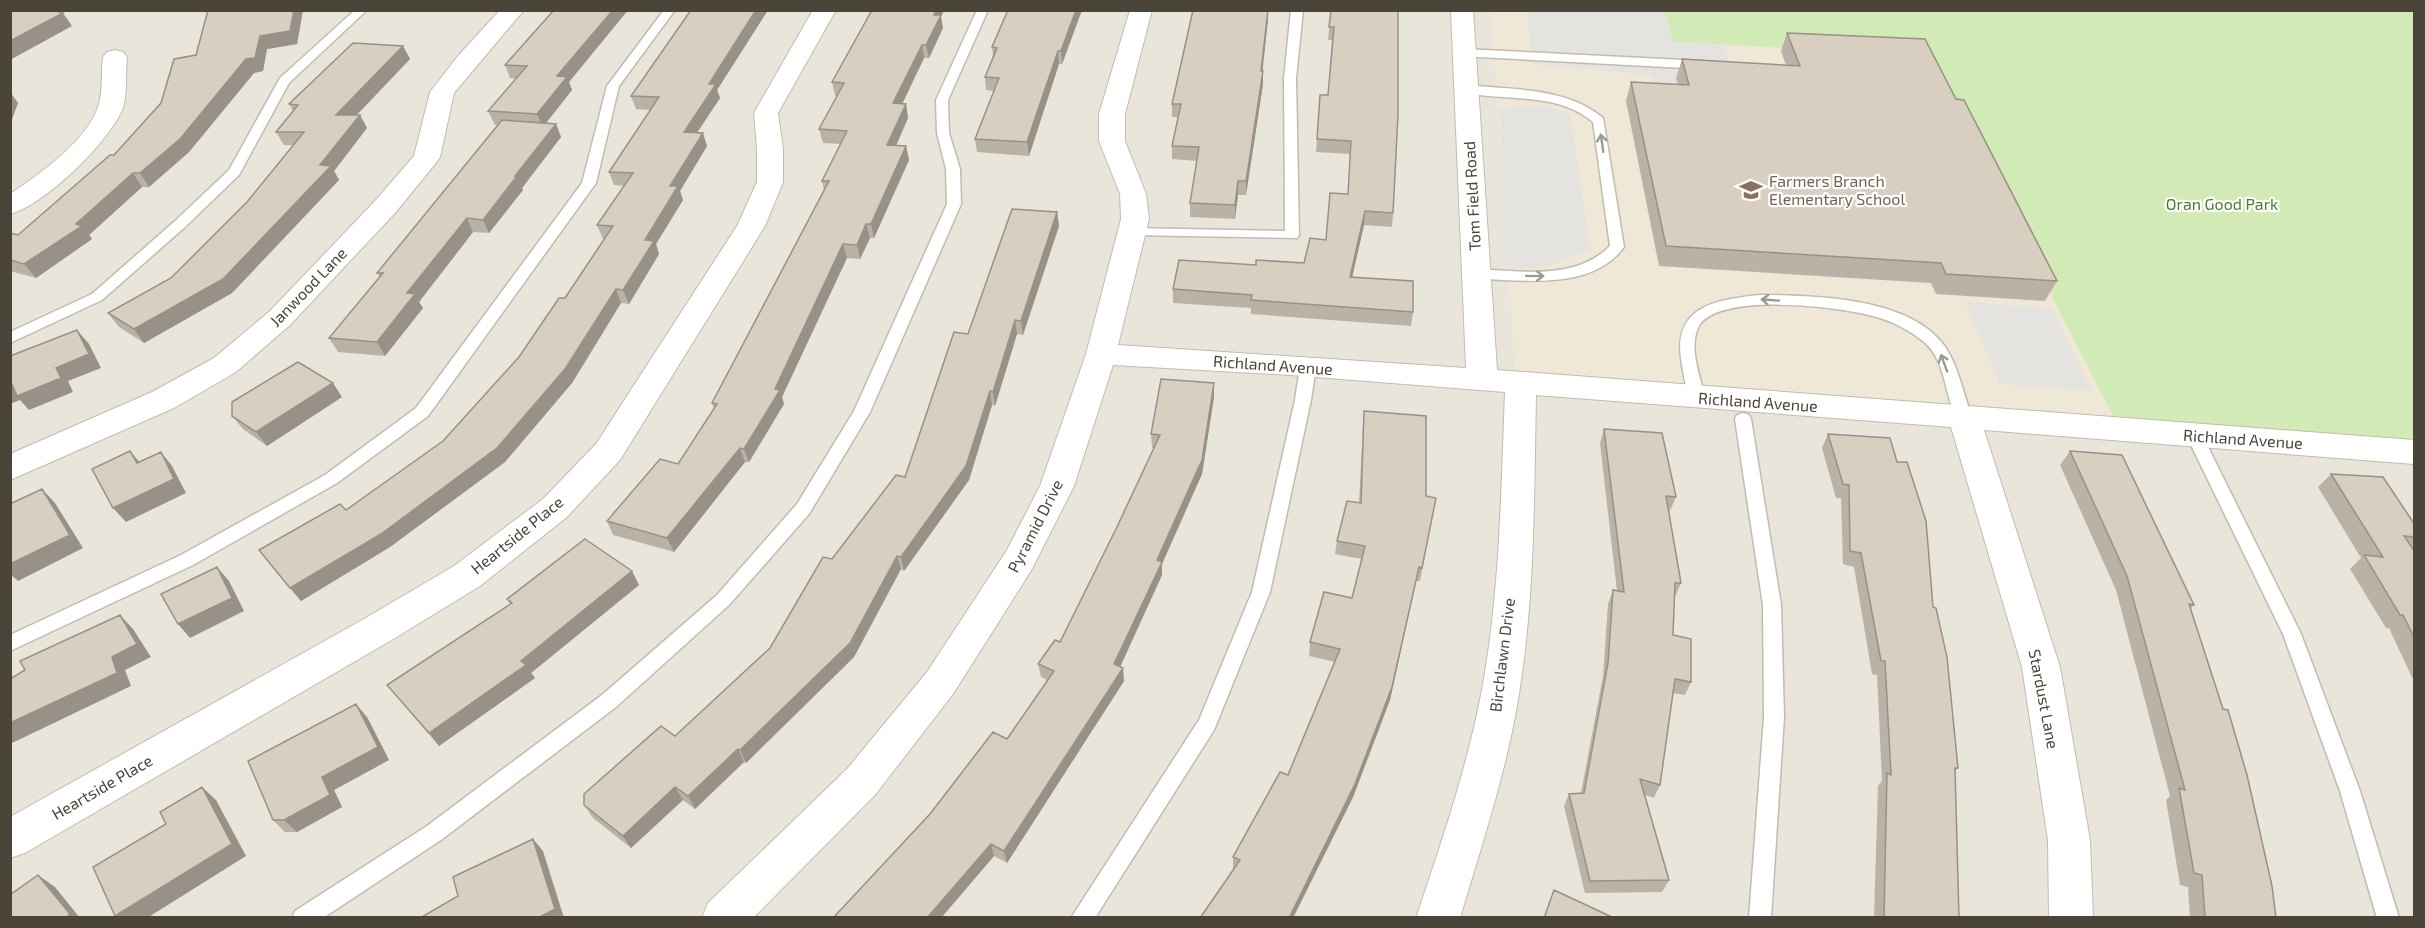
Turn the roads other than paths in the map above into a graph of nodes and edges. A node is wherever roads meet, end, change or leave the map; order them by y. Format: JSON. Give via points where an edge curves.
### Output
{"nodes":[{"id":1,"x":362,"y":10,"type":"edge"},
{"id":2,"x":513,"y":10,"type":"edge"},
{"id":3,"x":670,"y":10,"type":"edge"},
{"id":4,"x":825,"y":10,"type":"edge"},
{"id":5,"x":983,"y":10,"type":"edge"},
{"id":6,"x":1142,"y":10,"type":"edge"},
{"id":7,"x":1297,"y":10,"type":"edge"},
{"id":8,"x":1462,"y":10,"type":"edge"},
{"id":9,"x":1464,"y":52,"type":"junction"},
{"id":10,"x":115,"y":57,"type":"dead end"},
{"id":11,"x":1702,"y":66,"type":"edge"},
{"id":12,"x":1466,"y":89,"type":"junction"},
{"id":13,"x":10,"y":206,"type":"edge"},
{"id":14,"x":1132,"y":232,"type":"junction"},
{"id":15,"x":1476,"y":274,"type":"junction"},
{"id":16,"x":10,"y":338,"type":"edge"},
{"id":17,"x":1101,"y":354,"type":"junction"},
{"id":18,"x":1308,"y":367,"type":"junction"},
{"id":19,"x":1482,"y":381,"type":"junction"},
{"id":20,"x":1521,"y":384,"type":"junction"},
{"id":21,"x":1697,"y":397,"type":"junction"},
{"id":22,"x":1964,"y":417,"type":"junction"},
{"id":23,"x":1743,"y":419,"type":"dead end"},
{"id":24,"x":2194,"y":435,"type":"junction"},
{"id":25,"x":2415,"y":452,"type":"edge"},
{"id":26,"x":10,"y":468,"type":"edge"},
{"id":27,"x":10,"y":644,"type":"edge"},
{"id":28,"x":10,"y":838,"type":"edge"},
{"id":29,"x":303,"y":918,"type":"edge"},
{"id":30,"x":723,"y":918,"type":"edge"},
{"id":31,"x":1082,"y":918,"type":"edge"},
{"id":32,"x":1438,"y":918,"type":"edge"},
{"id":33,"x":1760,"y":918,"type":"edge"},
{"id":34,"x":2071,"y":918,"type":"edge"},
{"id":35,"x":2388,"y":918,"type":"edge"}],
"edges":[{"from":1,"to":16,"type":"lane","via":[[284,81],[234,172],[180,224],[98,297]]},
{"from":2,"to":26,"type":"street","name":"Janwood Lane","via":[[442,92],[427,157],[280,318],[225,365],[163,400]]},
{"from":3,"to":27,"type":"lane","via":[[613,86],[589,183],[422,412],[331,479],[188,560]]},
{"from":4,"to":28,"type":"street","name":"Heartside Place","via":[[766,113],[770,182],[751,226],[608,452],[555,508],[467,576]]},
{"from":5,"to":29,"type":"lane","via":[[942,100],[943,133],[953,169],[954,204],[862,412],[803,509],[723,600],[609,701],[434,833]]},
{"from":6,"to":14,"type":"street","name":"Pyramid Drive","via":[[1112,114],[1112,141],[1133,194]]},
{"from":7,"to":14,"type":"lane","via":[[1290,78],[1292,235]]},
{"from":8,"to":9,"type":"street","name":"Tom Field Road"},
{"from":9,"to":11,"type":"lane"},
{"from":9,"to":12,"type":"street","name":"Tom Field Road"},
{"from":10,"to":13,"type":"street","via":[[110,107],[88,141],[69,162]]},
{"from":12,"to":15,"type":"street","name":"Tom Field Road"},
{"from":15,"to":12,"type":"lane","one_way":true,"via":[[1545,276],[1576,271],[1601,262],[1617,247],[1599,121],[1585,109],[1560,99]]},
{"from":14,"to":17,"type":"street","name":"Pyramid Drive"},
{"from":15,"to":19,"type":"street","name":"Tom Field Road"},
{"from":17,"to":18,"type":"street","name":"Richland Avenue"},
{"from":17,"to":30,"type":"street","name":"Pyramid Drive","via":[[1057,486],[1020,559],[940,683],[861,782]]},
{"from":18,"to":19,"type":"street","name":"Richland Avenue"},
{"from":18,"to":31,"type":"lane","via":[[1304,400],[1257,603],[1207,724]]},
{"from":19,"to":20,"type":"street","name":"Richland Avenue"},
{"from":20,"to":21,"type":"street","name":"Richland Avenue"},
{"from":20,"to":32,"type":"street","name":"Birchlawn Drive","via":[[1516,526],[1504,663],[1482,782]]},
{"from":21,"to":22,"type":"street","name":"Richland Avenue"},
{"from":22,"to":21,"type":"lane","one_way":true,"via":[[1938,348],[1914,329],[1886,315],[1846,305],[1752,299],[1718,305],[1697,318],[1688,337]]},
{"from":22,"to":24,"type":"street","name":"Richland Avenue"},
{"from":22,"to":34,"type":"street","name":"Stardust Lane","via":[[2041,667],[2068,840]]},
{"from":23,"to":33,"type":"lane","via":[[1772,605],[1773,717]]},
{"from":24,"to":25,"type":"street","name":"Richland Avenue"},
{"from":24,"to":35,"type":"lane","via":[[2292,634],[2350,791]]}]}
